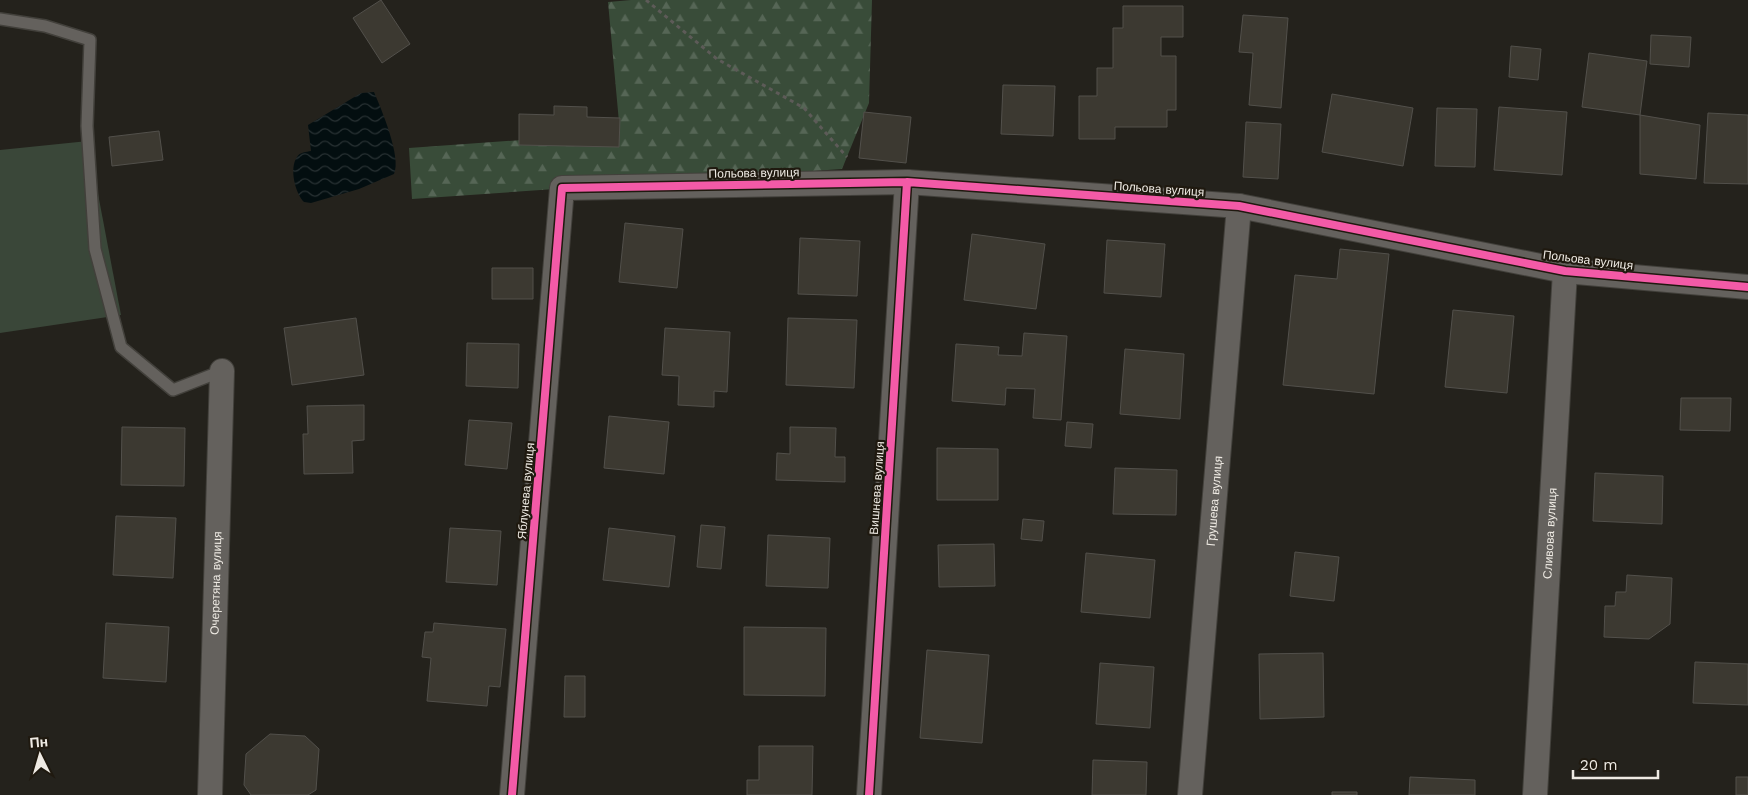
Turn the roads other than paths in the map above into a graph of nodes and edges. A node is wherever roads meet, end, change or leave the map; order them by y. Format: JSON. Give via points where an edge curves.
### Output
{"nodes":[{"id":1,"x":0,"y":19,"type":"edge"},
{"id":2,"x":907,"y":182,"type":"junction"},
{"id":3,"x":562,"y":188,"type":"joint"},
{"id":4,"x":1239,"y":206,"type":"junction"},
{"id":5,"x":1565,"y":271,"type":"junction"},
{"id":6,"x":1748,"y":287,"type":"edge"},
{"id":7,"x":222,"y":371,"type":"joint"},
{"id":8,"x":210,"y":795,"type":"edge"},
{"id":9,"x":512,"y":795,"type":"edge"},
{"id":10,"x":869,"y":795,"type":"edge"},
{"id":11,"x":1190,"y":795,"type":"edge"},
{"id":12,"x":1535,"y":795,"type":"edge"}],
"edges":[{"from":1,"to":7,"type":"lane","via":[[45,26],[90,40],[87,126],[95,249],[121,347],[173,390]]},
{"from":2,"to":3,"type":"street","name":"Польова вулиця"},
{"from":2,"to":4,"type":"street","name":"Польова вулиця"},
{"from":2,"to":10,"type":"street","name":"Вишнева вулиця"},
{"from":3,"to":9,"type":"street","name":"Яблунева вулиця"},
{"from":4,"to":5,"type":"street","name":"Польова вулиця"},
{"from":4,"to":11,"type":"street","name":"Грушева вулиця"},
{"from":5,"to":6,"type":"street","name":"Польова вулиця"},
{"from":5,"to":12,"type":"street","name":"Сливова вулиця"},
{"from":7,"to":8,"type":"street","name":"Очеретяна вулиця"}]}
